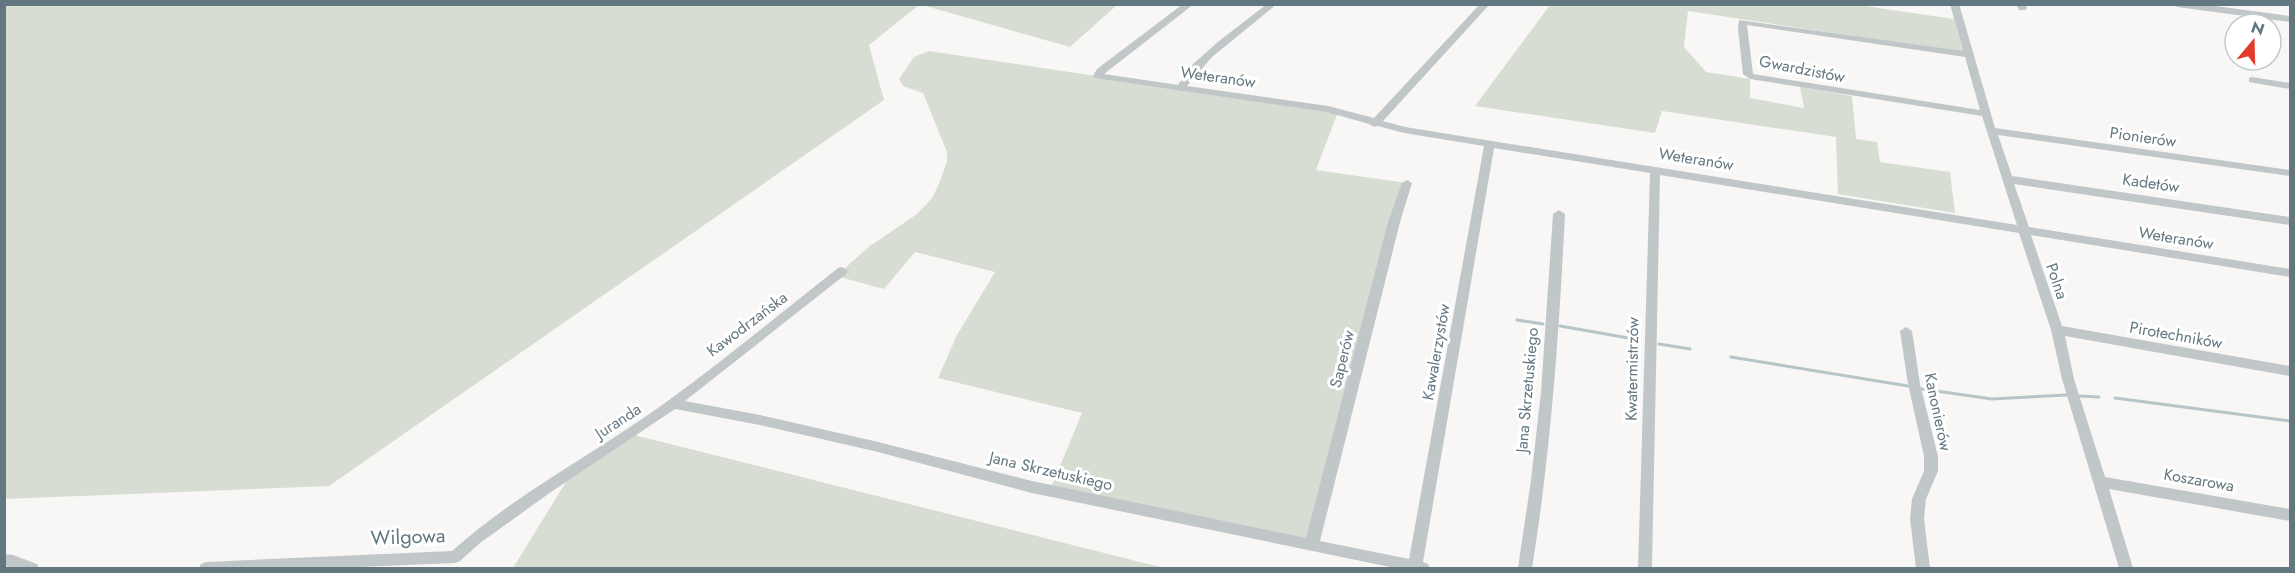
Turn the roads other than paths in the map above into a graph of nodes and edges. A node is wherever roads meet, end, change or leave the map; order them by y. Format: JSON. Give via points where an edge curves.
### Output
{"nodes":[{"id":1,"x":1190,"y":4,"type":"edge"},
{"id":2,"x":1273,"y":4,"type":"edge"},
{"id":3,"x":1486,"y":4,"type":"edge"},
{"id":4,"x":1954,"y":4,"type":"edge"},
{"id":5,"x":2177,"y":4,"type":"edge"},
{"id":6,"x":2290,"y":19,"type":"edge"},
{"id":7,"x":1968,"y":55,"type":"junction"},
{"id":8,"x":2253,"y":80,"type":"dead end"},
{"id":9,"x":2290,"y":86,"type":"edge"},
{"id":10,"x":1181,"y":88,"type":"junction"},
{"id":11,"x":1986,"y":114,"type":"junction"},
{"id":12,"x":1374,"y":123,"type":"junction"},
{"id":13,"x":1991,"y":131,"type":"junction"},
{"id":14,"x":1490,"y":143,"type":"junction"},
{"id":15,"x":1655,"y":170,"type":"junction"},
{"id":16,"x":2290,"y":173,"type":"edge"},
{"id":17,"x":2006,"y":179,"type":"junction"},
{"id":18,"x":1407,"y":183,"type":"dead end"},
{"id":19,"x":1559,"y":214,"type":"dead end"},
{"id":20,"x":2290,"y":221,"type":"edge"},
{"id":21,"x":2022,"y":229,"type":"junction"},
{"id":22,"x":842,"y":271,"type":"dead end"},
{"id":23,"x":2290,"y":273,"type":"edge"},
{"id":24,"x":2057,"y":330,"type":"junction"},
{"id":25,"x":1906,"y":331,"type":"dead end"},
{"id":26,"x":2290,"y":371,"type":"edge"},
{"id":27,"x":673,"y":404,"type":"junction"},
{"id":28,"x":580,"y":464,"type":"joint"},
{"id":29,"x":2101,"y":482,"type":"junction"},
{"id":30,"x":2290,"y":515,"type":"edge"},
{"id":31,"x":1312,"y":544,"type":"junction"},
{"id":32,"x":4,"y":560,"type":"edge"},
{"id":33,"x":32,"y":568,"type":"edge"},
{"id":34,"x":207,"y":568,"type":"edge"},
{"id":35,"x":1419,"y":568,"type":"edge"},
{"id":36,"x":1525,"y":568,"type":"edge"},
{"id":37,"x":1645,"y":568,"type":"edge"},
{"id":38,"x":1923,"y":568,"type":"edge"},
{"id":39,"x":2126,"y":568,"type":"edge"}],
"edges":[{"from":1,"to":10,"type":"street","name":"Weteranów","via":[[1098,76]]},
{"from":2,"to":10,"type":"street","via":[[1194,70]]},
{"from":3,"to":12,"type":"street"},
{"from":4,"to":7,"type":"street","name":"Polna"},
{"from":5,"to":6,"type":"street"},
{"from":7,"to":11,"type":"street","name":"Polna"},
{"from":7,"to":11,"type":"street","name":"Gwardzistów","via":[[1742,22],[1750,76]]},
{"from":8,"to":9,"type":"street"},
{"from":10,"to":12,"type":"street","name":"Weteranów","via":[[1328,110]]},
{"from":11,"to":13,"type":"street","name":"Polna"},
{"from":12,"to":14,"type":"street","name":"Weteranów"},
{"from":13,"to":16,"type":"street","name":"Pionierów"},
{"from":13,"to":17,"type":"street","name":"Polna"},
{"from":14,"to":15,"type":"street","name":"Weteranów"},
{"from":14,"to":35,"type":"street","name":"Kawalerzystów"},
{"from":15,"to":21,"type":"street","name":"Weteranów"},
{"from":15,"to":37,"type":"street","name":"Kwatermistrzów"},
{"from":17,"to":20,"type":"street","name":"Kadetów"},
{"from":17,"to":21,"type":"street","name":"Polna"},
{"from":18,"to":31,"type":"street","name":"Saperów"},
{"from":19,"to":36,"type":"street","name":"Jana Skrzetuskiego","via":[[1546,391]]},
{"from":21,"to":23,"type":"street","name":"Weteranów"},
{"from":21,"to":24,"type":"street","name":"Polna"},
{"from":22,"to":27,"type":"street","name":"Kawodrzańska"},
{"from":24,"to":26,"type":"street","name":"Pirotechników"},
{"from":24,"to":29,"type":"street","name":"Polna","via":[[2068,379]]},
{"from":25,"to":38,"type":"street","name":"Kanonierów","via":[[1931,456],[1931,471],[1919,499],[1917,519]]},
{"from":27,"to":28,"type":"street","name":"Juranda"},
{"from":27,"to":31,"type":"street","name":"Jana Skrzetuskiego","via":[[874,446],[1032,487]]},
{"from":28,"to":34,"type":"street","name":"Wilgowa","via":[[455,557]]},
{"from":29,"to":30,"type":"street","name":"Koszarowa"},
{"from":29,"to":39,"type":"street","name":"Polna"},
{"from":31,"to":35,"type":"street","name":"Jana Skrzetuskiego"},
{"from":32,"to":33,"type":"street"}]}
